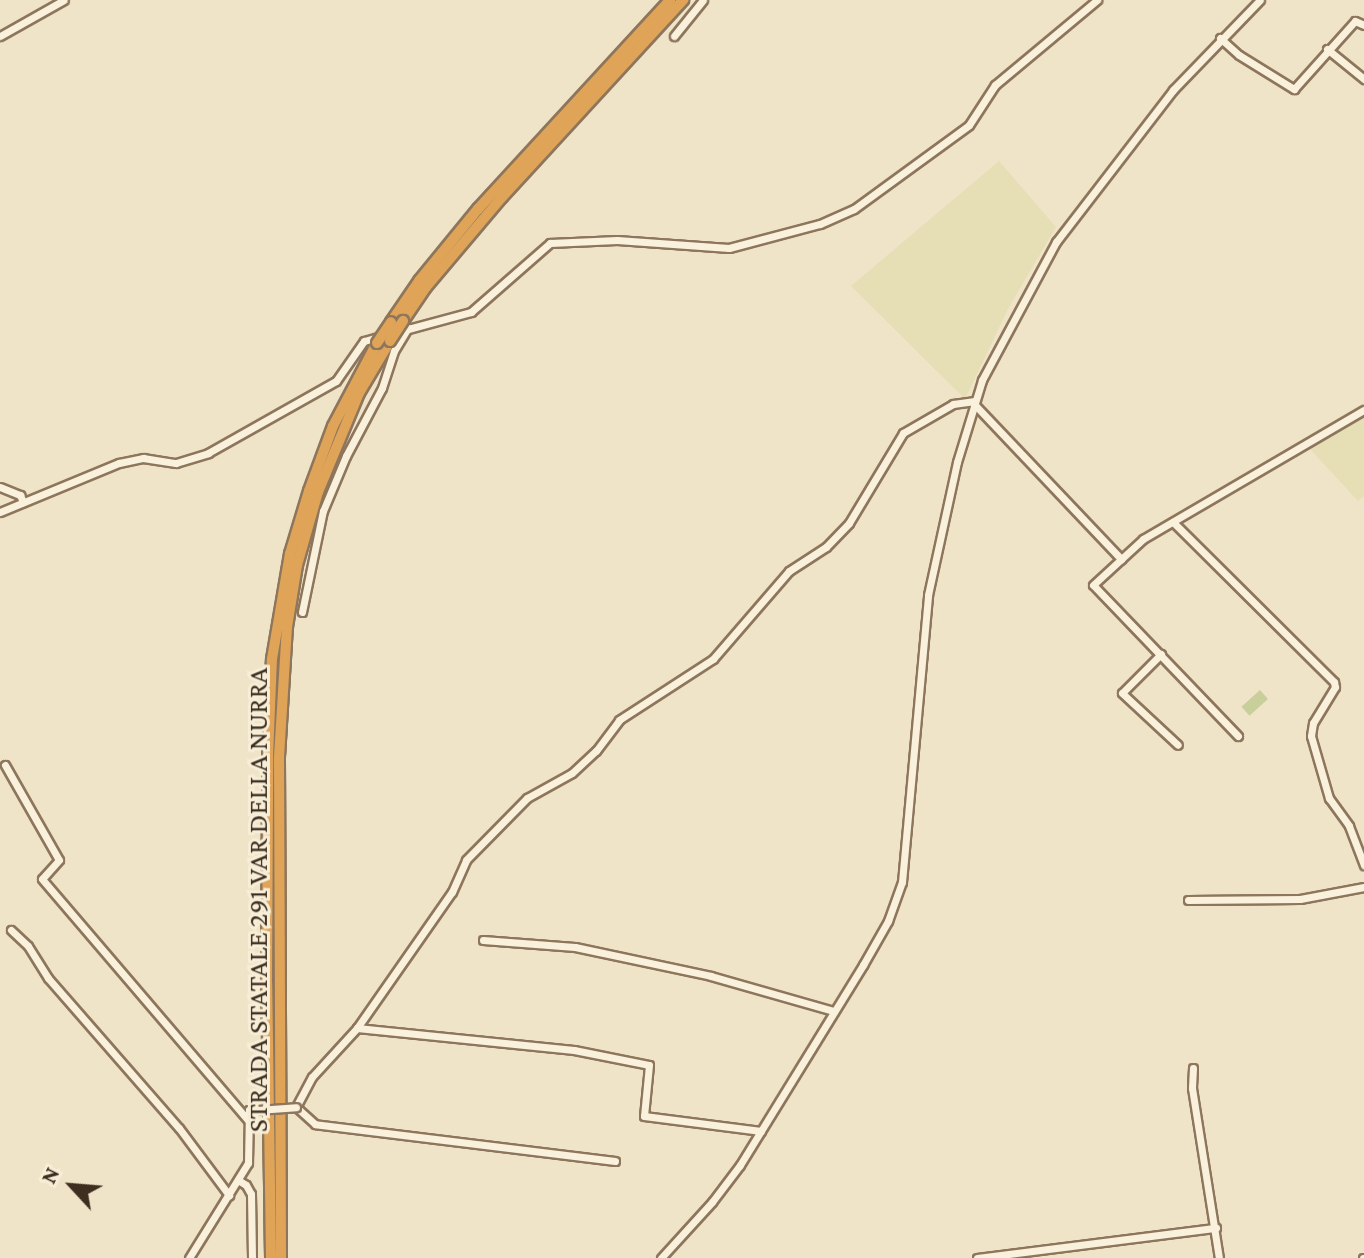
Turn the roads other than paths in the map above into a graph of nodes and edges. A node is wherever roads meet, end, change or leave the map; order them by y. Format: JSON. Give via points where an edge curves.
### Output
{"nodes":[{"id":1,"x":64,"y":0,"type":"edge"},
{"id":2,"x":670,"y":0,"type":"edge"},
{"id":3,"x":683,"y":0,"type":"edge"},
{"id":4,"x":703,"y":0,"type":"edge"},
{"id":5,"x":1097,"y":0,"type":"edge"},
{"id":6,"x":1260,"y":0,"type":"edge"},
{"id":7,"x":1364,"y":25,"type":"edge"},
{"id":8,"x":0,"y":36,"type":"edge"},
{"id":9,"x":674,"y":36,"type":"dead end"},
{"id":10,"x":1220,"y":38,"type":"junction"},
{"id":11,"x":1327,"y":49,"type":"junction"},
{"id":12,"x":1364,"y":79,"type":"edge"},
{"id":13,"x":401,"y":324,"type":"junction"},
{"id":14,"x":974,"y":403,"type":"junction"},
{"id":15,"x":1364,"y":410,"type":"edge"},
{"id":16,"x":0,"y":487,"type":"edge"},
{"id":17,"x":23,"y":502,"type":"junction"},
{"id":18,"x":0,"y":512,"type":"edge"},
{"id":19,"x":1173,"y":522,"type":"junction"},
{"id":20,"x":1121,"y":559,"type":"junction"},
{"id":21,"x":302,"y":612,"type":"dead end"},
{"id":22,"x":1161,"y":654,"type":"junction"},
{"id":23,"x":1238,"y":736,"type":"dead end"},
{"id":24,"x":1178,"y":745,"type":"dead end"},
{"id":25,"x":5,"y":765,"type":"dead end"},
{"id":26,"x":1364,"y":865,"type":"edge"},
{"id":27,"x":1364,"y":887,"type":"edge"},
{"id":28,"x":1188,"y":900,"type":"dead end"},
{"id":29,"x":11,"y":930,"type":"dead end"},
{"id":30,"x":483,"y":940,"type":"dead end"},
{"id":31,"x":834,"y":1011,"type":"junction"},
{"id":32,"x":357,"y":1028,"type":"junction"},
{"id":33,"x":1193,"y":1068,"type":"dead end"},
{"id":34,"x":296,"y":1107,"type":"junction"},
{"id":35,"x":249,"y":1121,"type":"junction"},
{"id":36,"x":761,"y":1131,"type":"junction"},
{"id":37,"x":615,"y":1161,"type":"dead end"},
{"id":38,"x":238,"y":1180,"type":"junction"},
{"id":39,"x":229,"y":1195,"type":"junction"},
{"id":40,"x":1216,"y":1228,"type":"junction"},
{"id":41,"x":189,"y":1258,"type":"edge"},
{"id":42,"x":252,"y":1258,"type":"edge"},
{"id":43,"x":271,"y":1258,"type":"edge"},
{"id":44,"x":281,"y":1258,"type":"edge"},
{"id":45,"x":661,"y":1258,"type":"edge"},
{"id":46,"x":977,"y":1258,"type":"edge"},
{"id":47,"x":1219,"y":1258,"type":"edge"}],
"edges":[{"from":1,"to":8,"type":"street"},
{"from":2,"to":13,"type":"highway","name":"STRADA STATALE 291 VAR DELLA NURRA","via":[[478,209],[419,281]]},
{"from":3,"to":13,"type":"highway","name":"STRADA STATALE 291 VAR DELLA NURRA","via":[[502,197]]},
{"from":4,"to":9,"type":"street"},
{"from":5,"to":13,"type":"street","via":[[995,85],[969,125],[854,209],[820,224],[729,248],[617,240],[550,243],[471,312]]},
{"from":6,"to":10,"type":"street"},
{"from":7,"to":11,"type":"street","via":[[1356,21]]},
{"from":10,"to":11,"type":"street","via":[[1294,89]]},
{"from":10,"to":14,"type":"street","via":[[1173,90],[1056,242]]},
{"from":11,"to":12,"type":"street"},
{"from":13,"to":17,"type":"street","via":[[364,341],[336,381],[208,453],[176,463],[143,458],[119,463]]},
{"from":13,"to":21,"type":"street","via":[[382,388],[323,511]]},
{"from":13,"to":43,"type":"highway","name":"STRADA STATALE 291 VAR DELLA NURRA","bridge":true,"via":[[377,343],[333,426],[290,554],[276,627],[268,757]]},
{"from":13,"to":44,"type":"highway","name":"STRADA STATALE 291 VAR DELLA NURRA","bridge":true,"via":[[353,407],[318,492],[297,565],[287,627],[279,757]]},
{"from":14,"to":20,"type":"street"},
{"from":14,"to":31,"type":"street","via":[[928,595],[902,882],[888,921]]},
{"from":14,"to":32,"type":"street","via":[[953,404],[903,433],[849,523],[826,547],[789,571],[713,659],[619,720],[572,773],[527,798],[466,860],[452,892]]},
{"from":15,"to":19,"type":"street"},
{"from":16,"to":17,"type":"street","via":[[20,495]]},
{"from":17,"to":18,"type":"street"},
{"from":19,"to":20,"type":"street"},
{"from":19,"to":26,"type":"street","via":[[1334,682],[1311,736],[1329,798],[1349,826]]},
{"from":20,"to":22,"type":"street","via":[[1093,585]]},
{"from":22,"to":23,"type":"street"},
{"from":22,"to":24,"type":"street","via":[[1122,693]]},
{"from":25,"to":35,"type":"street","via":[[59,860],[42,879]]},
{"from":27,"to":28,"type":"street","via":[[1300,899]]},
{"from":29,"to":39,"type":"street"},
{"from":30,"to":31,"type":"street","via":[[575,947],[711,976]]},
{"from":31,"to":36,"type":"street"},
{"from":32,"to":34,"type":"street","via":[[312,1077]]},
{"from":32,"to":36,"type":"street","via":[[574,1050],[649,1065],[644,1116]]},
{"from":33,"to":40,"type":"street"},
{"from":34,"to":35,"type":"street","bridge":true,"via":[[249,1110]]},
{"from":34,"to":37,"type":"street","via":[[315,1124]]},
{"from":35,"to":38,"type":"street","via":[[248,1163]]},
{"from":36,"to":45,"type":"street","via":[[712,1202]]},
{"from":38,"to":39,"type":"street"},
{"from":38,"to":42,"type":"street","via":[[251,1194]]},
{"from":39,"to":41,"type":"street"},
{"from":40,"to":46,"type":"street"},
{"from":40,"to":47,"type":"street"}]}
